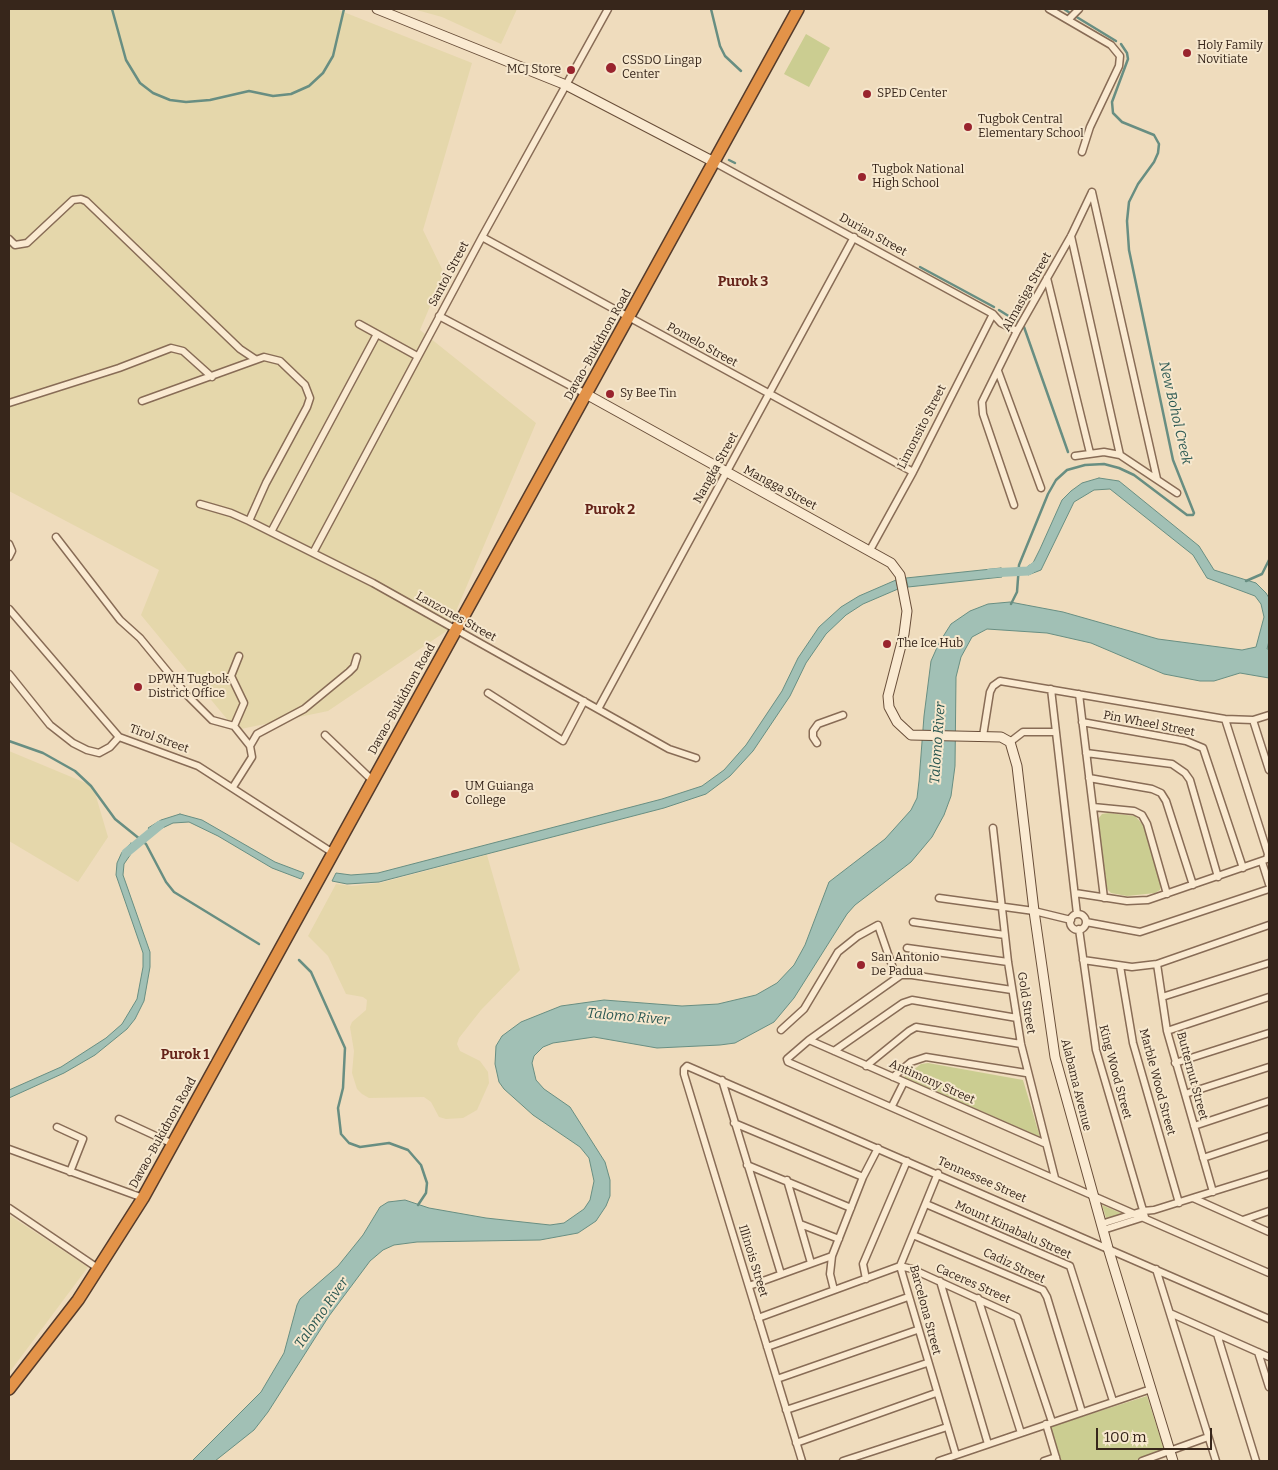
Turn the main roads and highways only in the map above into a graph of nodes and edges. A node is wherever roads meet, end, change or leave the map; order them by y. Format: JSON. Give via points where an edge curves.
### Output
{"nodes":[{"id":1,"x":798,"y":9,"type":"edge"},
{"id":2,"x":9,"y":1389,"type":"edge"}],
"edges":[{"from":1,"to":2,"type":"highway","name":"Davao-Bukidnon Road","via":[[143,1198],[99,1270]]}]}
